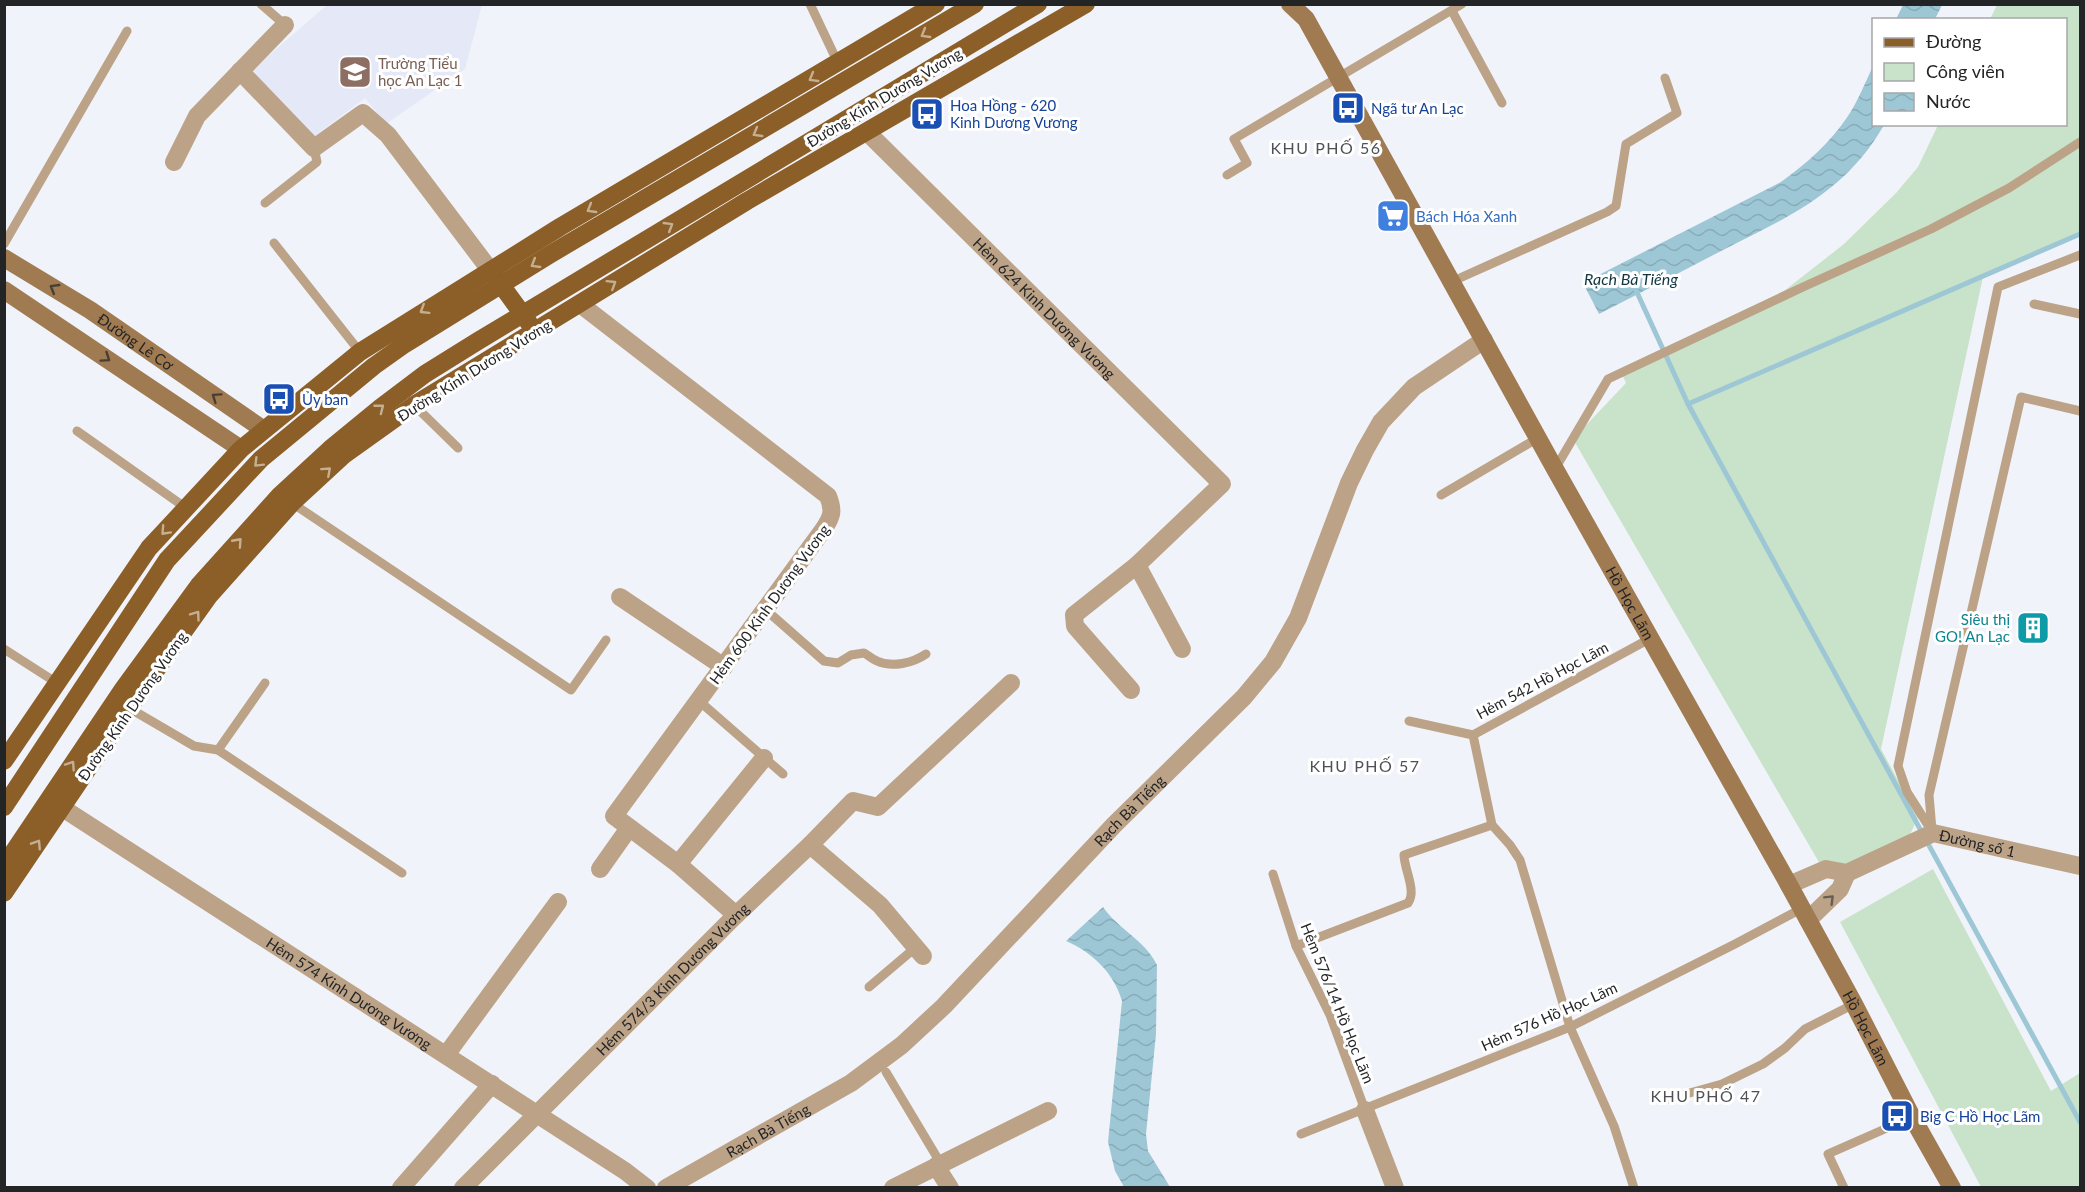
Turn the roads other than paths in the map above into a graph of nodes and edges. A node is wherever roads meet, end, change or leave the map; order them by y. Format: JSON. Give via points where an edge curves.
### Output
{"nodes":[{"id":1,"x":261,"y":4,"type":"edge"},
{"id":2,"x":936,"y":4,"type":"edge"},
{"id":3,"x":975,"y":4,"type":"edge"},
{"id":4,"x":1038,"y":4,"type":"edge"},
{"id":5,"x":1086,"y":4,"type":"edge"},
{"id":6,"x":1290,"y":4,"type":"edge"},
{"id":7,"x":1462,"y":4,"type":"edge"},
{"id":8,"x":810,"y":5,"type":"edge"},
{"id":9,"x":1452,"y":11,"type":"junction"},
{"id":10,"x":1307,"y":12,"type":"edge"},
{"id":11,"x":285,"y":25,"type":"joint"},
{"id":12,"x":127,"y":31,"type":"dead end"},
{"id":13,"x":838,"y":63,"type":"junction"},
{"id":14,"x":942,"y":63,"type":"junction"},
{"id":15,"x":240,"y":71,"type":"junction"},
{"id":16,"x":1339,"y":77,"type":"junction"},
{"id":17,"x":1665,"y":78,"type":"dead end"},
{"id":18,"x":954,"y":82,"type":"junction"},
{"id":19,"x":1502,"y":103,"type":"dead end"},
{"id":20,"x":851,"y":116,"type":"junction"},
{"id":21,"x":867,"y":132,"type":"junction"},
{"id":22,"x":2080,"y":142,"type":"edge"},
{"id":23,"x":314,"y":148,"type":"junction"},
{"id":24,"x":174,"y":162,"type":"dead end"},
{"id":25,"x":1227,"y":174,"type":"dead end"},
{"id":26,"x":265,"y":203,"type":"dead end"},
{"id":27,"x":274,"y":243,"type":"dead end"},
{"id":28,"x":4,"y":244,"type":"edge"},
{"id":29,"x":2080,"y":255,"type":"edge"},
{"id":30,"x":4,"y":258,"type":"edge"},
{"id":31,"x":495,"y":277,"type":"junction"},
{"id":32,"x":1451,"y":282,"type":"junction"},
{"id":33,"x":4,"y":290,"type":"edge"},
{"id":34,"x":580,"y":304,"type":"junction"},
{"id":35,"x":2034,"y":304,"type":"dead end"},
{"id":36,"x":523,"y":314,"type":"junction"},
{"id":37,"x":2080,"y":314,"type":"edge"},
{"id":38,"x":536,"y":331,"type":"junction"},
{"id":39,"x":1486,"y":345,"type":"junction"},
{"id":40,"x":360,"y":352,"type":"junction"},
{"id":41,"x":414,"y":405,"type":"junction"},
{"id":42,"x":2080,"y":411,"type":"edge"},
{"id":43,"x":264,"y":430,"type":"junction"},
{"id":44,"x":77,"y":431,"type":"dead end"},
{"id":45,"x":1538,"y":438,"type":"junction"},
{"id":46,"x":458,"y":448,"type":"dead end"},
{"id":47,"x":240,"y":449,"type":"junction"},
{"id":48,"x":1555,"y":469,"type":"junction"},
{"id":49,"x":1441,"y":495,"type":"dead end"},
{"id":50,"x":292,"y":503,"type":"junction"},
{"id":51,"x":186,"y":508,"type":"junction"},
{"id":52,"x":1137,"y":565,"type":"junction"},
{"id":53,"x":620,"y":597,"type":"dead end"},
{"id":54,"x":766,"y":609,"type":"junction"},
{"id":55,"x":1651,"y":638,"type":"junction"},
{"id":56,"x":606,"y":640,"type":"dead end"},
{"id":57,"x":1182,"y":649,"type":"dead end"},
{"id":58,"x":4,"y":650,"type":"edge"},
{"id":59,"x":926,"y":654,"type":"dead end"},
{"id":60,"x":724,"y":667,"type":"junction"},
{"id":61,"x":57,"y":683,"type":"junction"},
{"id":62,"x":265,"y":683,"type":"dead end"},
{"id":63,"x":1011,"y":683,"type":"dead end"},
{"id":64,"x":1131,"y":690,"type":"dead end"},
{"id":65,"x":698,"y":700,"type":"junction"},
{"id":66,"x":129,"y":708,"type":"junction"},
{"id":67,"x":1409,"y":721,"type":"dead end"},
{"id":68,"x":1473,"y":735,"type":"junction"},
{"id":69,"x":218,"y":750,"type":"junction"},
{"id":70,"x":764,"y":758,"type":"junction"},
{"id":71,"x":4,"y":760,"type":"edge"},
{"id":72,"x":783,"y":774,"type":"dead end"},
{"id":73,"x":55,"y":803,"type":"junction"},
{"id":74,"x":4,"y":807,"type":"edge"},
{"id":75,"x":1492,"y":825,"type":"junction"},
{"id":76,"x":629,"y":828,"type":"junction"},
{"id":77,"x":1933,"y":832,"type":"junction"},
{"id":78,"x":810,"y":845,"type":"junction"},
{"id":79,"x":678,"y":864,"type":"junction"},
{"id":80,"x":4,"y":866,"type":"edge"},
{"id":81,"x":2080,"y":866,"type":"edge"},
{"id":82,"x":600,"y":869,"type":"dead end"},
{"id":83,"x":402,"y":873,"type":"dead end"},
{"id":84,"x":1847,"y":873,"type":"junction"},
{"id":85,"x":1273,"y":874,"type":"dead end"},
{"id":86,"x":1789,"y":885,"type":"junction"},
{"id":87,"x":4,"y":893,"type":"edge"},
{"id":88,"x":558,"y":902,"type":"dead end"},
{"id":89,"x":1805,"y":914,"type":"junction"},
{"id":90,"x":736,"y":915,"type":"junction"},
{"id":91,"x":1296,"y":946,"type":"junction"},
{"id":92,"x":919,"y":952,"type":"joint"},
{"id":93,"x":869,"y":987,"type":"dead end"},
{"id":94,"x":1848,"y":1007,"type":"junction"},
{"id":95,"x":1570,"y":1027,"type":"junction"},
{"id":96,"x":446,"y":1055,"type":"junction"},
{"id":97,"x":886,"y":1072,"type":"junction"},
{"id":98,"x":492,"y":1084,"type":"junction"},
{"id":99,"x":1668,"y":1099,"type":"dead end"},
{"id":100,"x":1365,"y":1110,"type":"junction"},
{"id":101,"x":1048,"y":1111,"type":"dead end"},
{"id":102,"x":536,"y":1113,"type":"junction"},
{"id":103,"x":1911,"y":1117,"type":"junction"},
{"id":104,"x":1301,"y":1134,"type":"dead end"},
{"id":105,"x":939,"y":1165,"type":"junction"},
{"id":106,"x":900,"y":1186,"type":"edge"},
{"id":107,"x":401,"y":1188,"type":"edge"},
{"id":108,"x":463,"y":1188,"type":"edge"},
{"id":109,"x":647,"y":1188,"type":"edge"},
{"id":110,"x":666,"y":1188,"type":"edge"},
{"id":111,"x":687,"y":1188,"type":"edge"},
{"id":112,"x":951,"y":1188,"type":"edge"},
{"id":113,"x":1395,"y":1188,"type":"edge"},
{"id":114,"x":1634,"y":1188,"type":"edge"},
{"id":115,"x":1844,"y":1188,"type":"edge"},
{"id":116,"x":1952,"y":1188,"type":"edge"}],
"edges":[{"from":1,"to":11,"type":"lane"},
{"from":2,"to":13,"type":"main road"},
{"from":3,"to":31,"type":"main road","one_way":true},
{"from":4,"to":14,"type":"main road","name":"Đường Kinh Dương Vương"},
{"from":5,"to":18,"type":"main road","name":"Đường Kinh Dương Vương"},
{"from":6,"to":10,"type":"main road","name":"Hồ Học Lãm"},
{"from":7,"to":9,"type":"lane"},
{"from":8,"to":13,"type":"lane"},
{"from":9,"to":16,"type":"lane"},
{"from":9,"to":19,"type":"lane"},
{"from":10,"to":16,"type":"main road","name":"Hồ Học Lãm"},
{"from":11,"to":15,"type":"street"},
{"from":12,"to":28,"type":"lane"},
{"from":13,"to":31,"type":"main road","one_way":true,"via":[[560,227]]},
{"from":14,"to":18,"type":"main road"},
{"from":14,"to":20,"type":"main road","name":"Đường Kinh Dương Vương"},
{"from":15,"to":23,"type":"street"},
{"from":15,"to":24,"type":"street","via":[[197,116]]},
{"from":16,"to":25,"type":"lane","via":[[1234,139],[1247,163]]},
{"from":16,"to":32,"type":"main road","name":"Hồ Học Lãm"},
{"from":17,"to":32,"type":"lane","via":[[1677,113],[1626,144],[1616,206]]},
{"from":18,"to":21,"type":"main road","name":"Đường Kinh Dương Vương"},
{"from":20,"to":21,"type":"main road"},
{"from":36,"to":20,"type":"main road","name":"Đường Kinh Dương Vương","one_way":true},
{"from":34,"to":21,"type":"main road","name":"Đường Kinh Dương Vương","one_way":true},
{"from":21,"to":52,"type":"street","name":"Hẻm 624 Kinh Dương Vương","via":[[1222,484]]},
{"from":22,"to":48,"type":"lane","via":[[2009,188],[1931,230],[1608,379]]},
{"from":23,"to":26,"type":"lane","via":[[317,162]]},
{"from":23,"to":31,"type":"street","via":[[363,113],[388,135]]},
{"from":27,"to":40,"type":"lane"},
{"from":29,"to":77,"type":"lane","via":[[1998,287],[1898,766],[1907,792]]},
{"from":43,"to":30,"type":"main road","name":"Đường Lê Cơ","one_way":true,"via":[[90,310]]},
{"from":31,"to":36,"type":"main road"},
{"from":31,"to":40,"type":"main road","one_way":true},
{"from":31,"to":74,"type":"main road","one_way":true,"via":[[374,366],[261,459],[167,560]]},
{"from":32,"to":39,"type":"main road","name":"Hồ Học Lãm"},
{"from":33,"to":47,"type":"main road","name":"Đường Lê Cơ","one_way":true},
{"from":34,"to":38,"type":"main road","name":"Đường Kinh Dương Vương"},
{"from":34,"to":54,"type":"street","name":"Hẻm 600 Kinh Dương Vương","via":[[828,496],[831,518]]},
{"from":35,"to":37,"type":"lane"},
{"from":36,"to":38,"type":"main road"},
{"from":73,"to":36,"type":"main road","name":"Đường Kinh Dương Vương","one_way":true,"via":[[123,689],[199,585],[280,495],[330,449],[416,381]]},
{"from":38,"to":41,"type":"main road","name":"Đường Kinh Dương Vương"},
{"from":39,"to":45,"type":"main road","name":"Hồ Học Lãm"},
{"from":39,"to":97,"type":"street","name":"Rạch Bà Tiếng","via":[[1421,395],[1390,428],[1360,487],[1308,623],[1268,687],[952,1014]]},
{"from":39,"to":110,"type":"street","name":"Rạch Bà Tiếng","via":[[1414,387],[1381,422],[1349,483],[1298,618],[1273,662],[1244,697],[1114,825],[944,1006],[902,1045],[851,1083]]},
{"from":40,"to":43,"type":"main road"},
{"from":41,"to":46,"type":"lane"},
{"from":50,"to":41,"type":"main road","name":"Đường Kinh Dương Vương","one_way":true,"via":[[344,455]]},
{"from":42,"to":77,"type":"lane","via":[[2021,397],[1929,795]]},
{"from":43,"to":47,"type":"main road"},
{"from":44,"to":51,"type":"lane"},
{"from":45,"to":48,"type":"main road","name":"Hồ Học Lãm"},
{"from":45,"to":49,"type":"lane"},
{"from":47,"to":51,"type":"main road"},
{"from":48,"to":55,"type":"main road","name":"Hồ Học Lãm"},
{"from":50,"to":56,"type":"lane","via":[[571,690]]},
{"from":66,"to":50,"type":"main road","name":"Đường Kinh Dương Vương","one_way":true,"via":[[209,596]]},
{"from":51,"to":61,"type":"main road","one_way":true,"via":[[149,548]]},
{"from":52,"to":57,"type":"street"},
{"from":52,"to":64,"type":"street","via":[[1073,618],[1075,626]]},
{"from":53,"to":60,"type":"street"},
{"from":54,"to":59,"type":"lane","via":[[824,661],[838,663],[864,652],[878,662],[915,662]]},
{"from":54,"to":60,"type":"street","name":"Hẻm 600 Kinh Dương Vương"},
{"from":55,"to":68,"type":"lane","name":"Hẻm 542 Hồ Học Lãm"},
{"from":55,"to":86,"type":"main road","name":"Hồ Học Lãm"},
{"from":58,"to":61,"type":"lane"},
{"from":60,"to":65,"type":"street","name":"Hẻm 600 Kinh Dương Vương"},
{"from":61,"to":71,"type":"main road"},
{"from":62,"to":69,"type":"lane"},
{"from":63,"to":78,"type":"street","name":"Hẻm 574/3 Kinh Dương Vương","via":[[878,807],[853,801]]},
{"from":65,"to":70,"type":"lane"},
{"from":65,"to":76,"type":"street","name":"Hẻm 600 Kinh Dương Vương","via":[[614,816]]},
{"from":66,"to":69,"type":"lane","via":[[194,746]]},
{"from":66,"to":73,"type":"main road","name":"Đường Kinh Dương Vương"},
{"from":67,"to":68,"type":"lane","name":"Hẻm 542 Hồ Học Lãm"},
{"from":68,"to":75,"type":"lane"},
{"from":69,"to":83,"type":"lane"},
{"from":70,"to":72,"type":"lane"},
{"from":70,"to":79,"type":"street"},
{"from":73,"to":80,"type":"main road","name":"Đường Kinh Dương Vương"},
{"from":87,"to":73,"type":"main road","name":"Đường Kinh Dương Vương","one_way":true},
{"from":73,"to":96,"type":"street","name":"Hẻm 574 Kinh Dương Vương"},
{"from":75,"to":91,"type":"lane","via":[[1404,855],[1412,892],[1408,903]]},
{"from":75,"to":95,"type":"lane","via":[[1520,860]]},
{"from":76,"to":79,"type":"street"},
{"from":76,"to":82,"type":"street"},
{"from":77,"to":81,"type":"street","name":"Đường số 1"},
{"from":77,"to":84,"type":"street","name":"Đường số 1"},
{"from":78,"to":90,"type":"street","name":"Hẻm 574/3 Kinh Dương Vương"},
{"from":78,"to":92,"type":"street","via":[[880,905]]},
{"from":79,"to":90,"type":"street"},
{"from":84,"to":86,"type":"street","name":"Đường số 1","via":[[1826,868]]},
{"from":89,"to":84,"type":"street","one_way":true,"via":[[1840,889]]},
{"from":85,"to":91,"type":"lane","name":"Hẻm 576/14 Hồ Học Lãm"},
{"from":86,"to":89,"type":"main road","name":"Hồ Học Lãm"},
{"from":88,"to":96,"type":"street"},
{"from":89,"to":94,"type":"main road","name":"Hồ Học Lãm"},
{"from":89,"to":95,"type":"lane","name":"Hẻm 576 Hồ Học Lãm","via":[[1735,944]]},
{"from":90,"to":102,"type":"street","name":"Hẻm 574/3 Kinh Dương Vương"},
{"from":91,"to":100,"type":"lane","name":"Hẻm 576/14 Hồ Học Lãm","via":[[1330,1015]]},
{"from":92,"to":93,"type":"lane"},
{"from":94,"to":99,"type":"lane","via":[[1815,1022],[1763,1064],[1722,1084]]},
{"from":94,"to":103,"type":"main road","name":"Hồ Học Lãm"},
{"from":95,"to":100,"type":"lane","name":"Hẻm 576 Hồ Học Lãm"},
{"from":95,"to":114,"type":"lane","via":[[1614,1126]]},
{"from":96,"to":98,"type":"street","name":"Hẻm 574 Kinh Dương Vương"},
{"from":97,"to":105,"type":"lane"},
{"from":97,"to":111,"type":"street","name":"Rạch Bà Tiếng","via":[[826,1111]]},
{"from":98,"to":102,"type":"street","name":"Hẻm 574 Kinh Dương Vương"},
{"from":98,"to":107,"type":"street"},
{"from":100,"to":104,"type":"lane","name":"Hẻm 576 Hồ Học Lãm"},
{"from":100,"to":113,"type":"street"},
{"from":101,"to":105,"type":"street"},
{"from":102,"to":108,"type":"street","name":"Hẻm 574/3 Kinh Dương Vương"},
{"from":102,"to":109,"type":"street","name":"Hẻm 574 Kinh Dương Vương"},
{"from":103,"to":115,"type":"lane","via":[[1828,1154]]},
{"from":103,"to":116,"type":"main road","name":"Hồ Học Lãm"},
{"from":105,"to":106,"type":"street"},
{"from":105,"to":112,"type":"street"}]}
